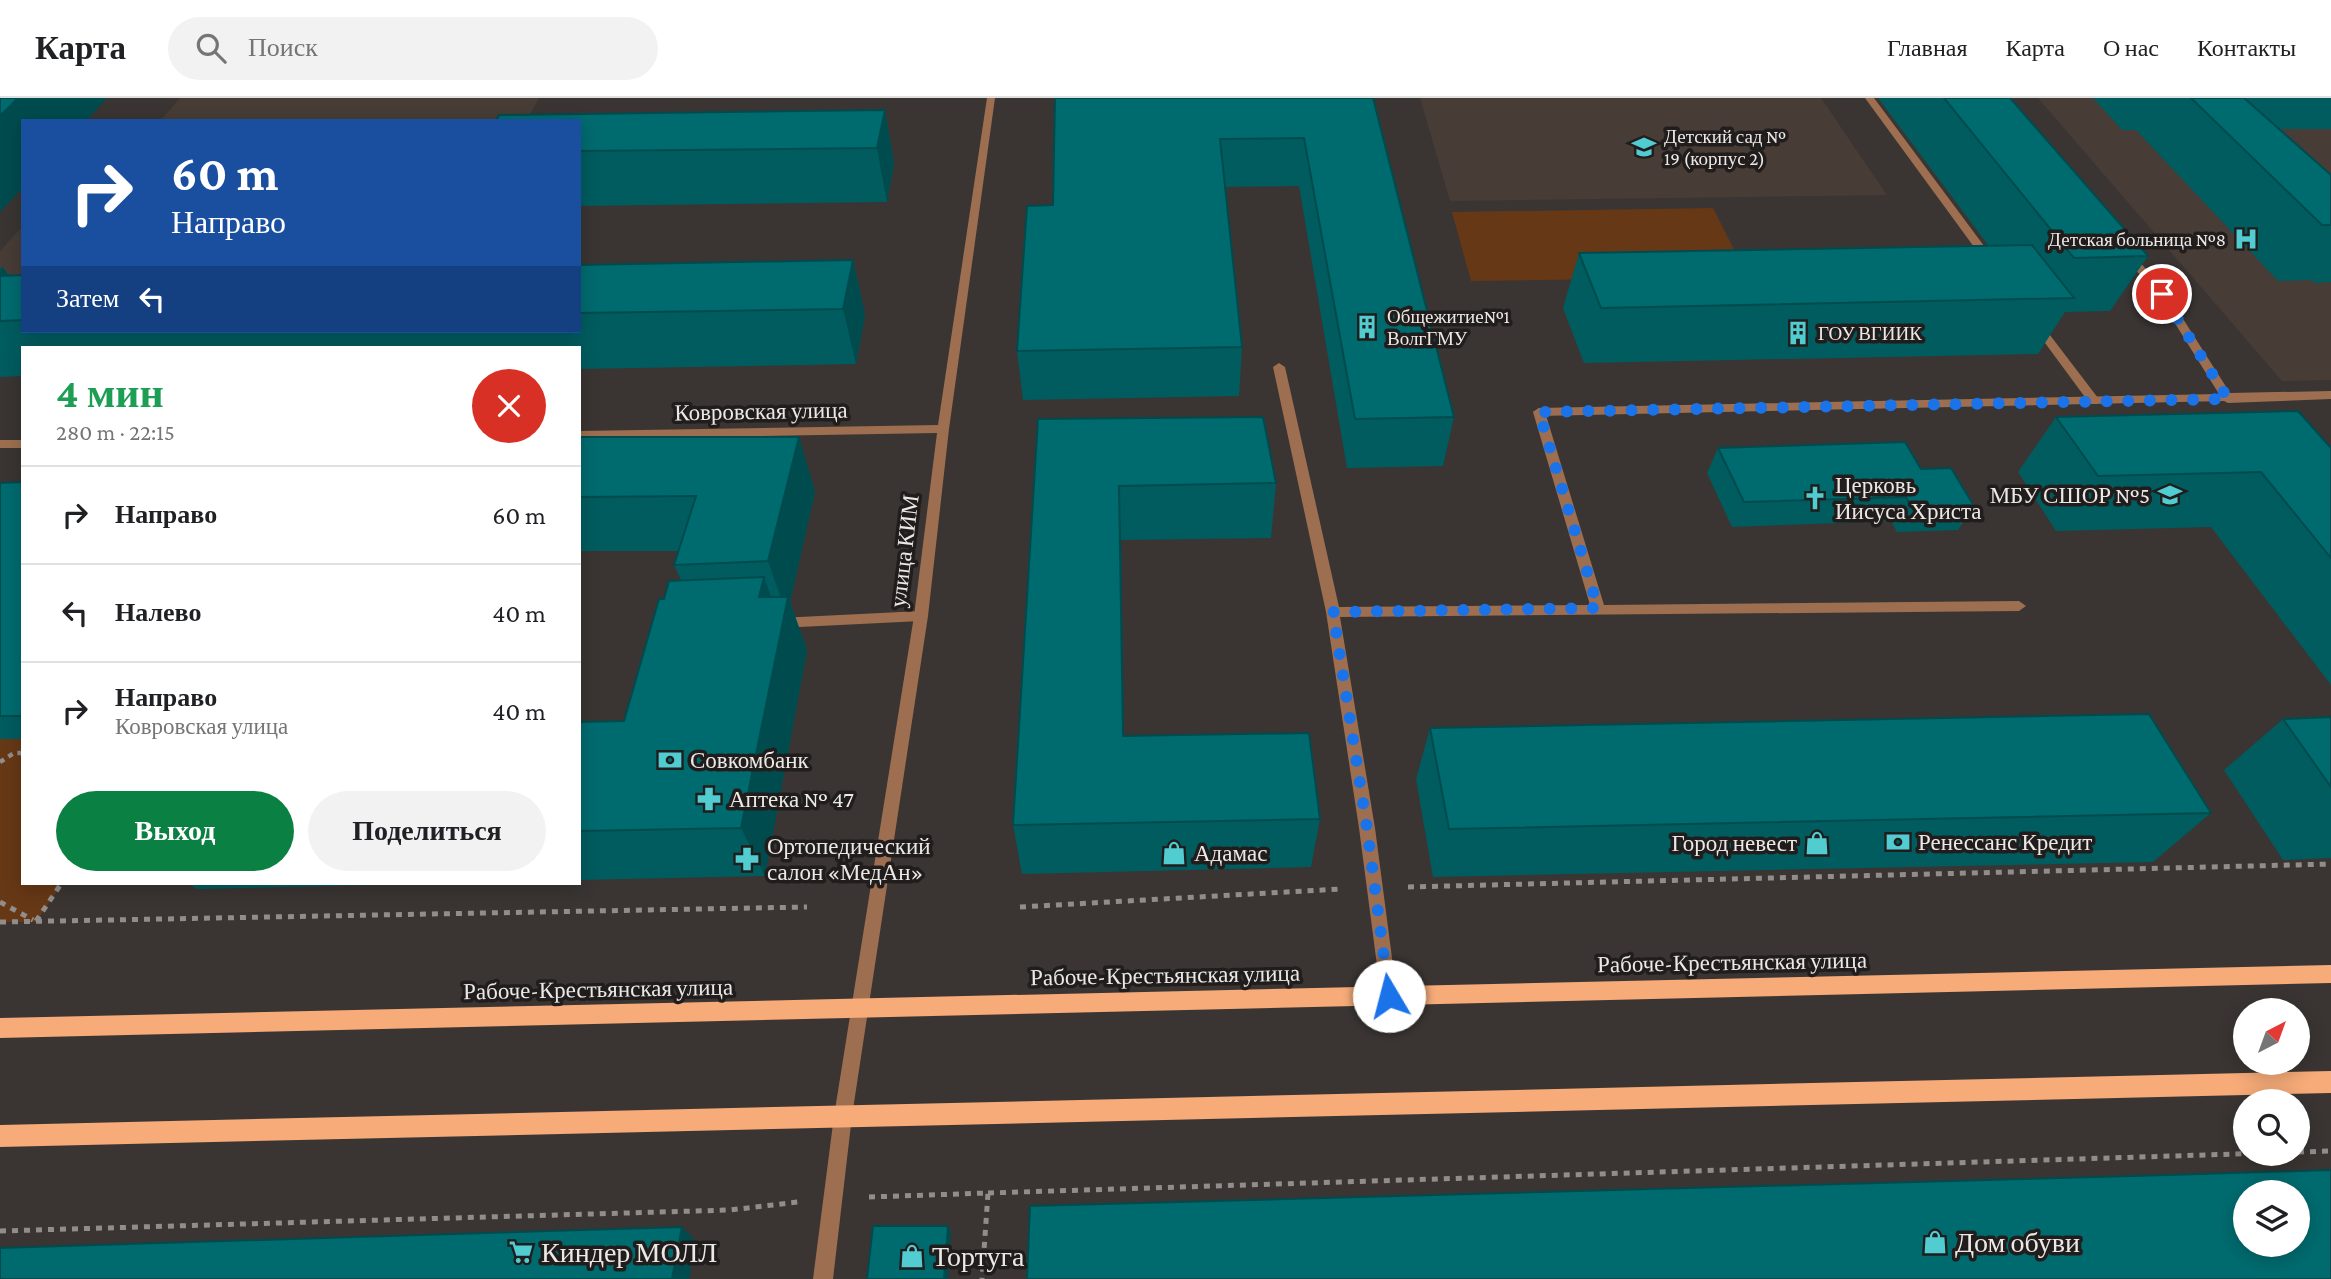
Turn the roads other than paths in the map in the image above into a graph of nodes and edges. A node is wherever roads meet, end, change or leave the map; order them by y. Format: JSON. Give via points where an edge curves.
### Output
{"nodes":[{"id":1,"x":991,"y":98,"type":"edge"},
{"id":2,"x":1869,"y":98,"type":"edge"},
{"id":3,"x":2117,"y":243,"type":"edge"},
{"id":4,"x":1993,"y":266,"type":"edge"},
{"id":5,"x":2028,"y":313,"type":"edge"},
{"id":6,"x":1279,"y":367,"type":"dead end"},
{"id":7,"x":2331,"y":395,"type":"edge"},
{"id":8,"x":2228,"y":399,"type":"junction"},
{"id":9,"x":2094,"y":401,"type":"junction"},
{"id":10,"x":943,"y":429,"type":"junction"},
{"id":11,"x":581,"y":435,"type":"edge"},
{"id":12,"x":0,"y":444,"type":"edge"},
{"id":13,"x":21,"y":444,"type":"edge"},
{"id":14,"x":2018,"y":606,"type":"dead end"},
{"id":15,"x":1598,"y":608,"type":"junction"},
{"id":16,"x":1333,"y":612,"type":"junction"},
{"id":17,"x":921,"y":616,"type":"junction"},
{"id":18,"x":758,"y":624,"type":"edge"},
{"id":19,"x":2331,"y":974,"type":"edge"},
{"id":20,"x":1389,"y":996,"type":"junction"},
{"id":21,"x":862,"y":1009,"type":"junction"},
{"id":22,"x":0,"y":1028,"type":"edge"},
{"id":23,"x":2331,"y":1082,"type":"edge"},
{"id":24,"x":843,"y":1116,"type":"junction"},
{"id":25,"x":0,"y":1136,"type":"edge"},
{"id":26,"x":823,"y":1279,"type":"edge"}],
"edges":[{"from":1,"to":10,"type":"street","name":"улица КИМ"},
{"from":2,"to":4,"type":"street"},
{"from":3,"to":8,"type":"street","via":[[2162,294]]},
{"from":5,"to":9,"type":"street"},
{"from":6,"to":16,"type":"street"},
{"from":7,"to":8,"type":"street"},
{"from":8,"to":9,"type":"street"},
{"from":9,"to":15,"type":"street","via":[[1539,412]]},
{"from":10,"to":11,"type":"street","name":"Ковровская улица"},
{"from":10,"to":17,"type":"street","name":"улица КИМ"},
{"from":12,"to":13,"type":"street"},
{"from":14,"to":15,"type":"street"},
{"from":15,"to":16,"type":"street"},
{"from":16,"to":20,"type":"street"},
{"from":17,"to":18,"type":"street"},
{"from":17,"to":21,"type":"street","name":"улица КИМ"},
{"from":19,"to":20,"type":"main road","name":"Рабоче-Крестьянская улица"},
{"from":20,"to":21,"type":"main road","name":"Рабоче-Крестьянская улица"},
{"from":21,"to":22,"type":"main road","name":"Рабоче-Крестьянская улица"},
{"from":21,"to":24,"type":"street","name":"улица КИМ"},
{"from":23,"to":24,"type":"main road"},
{"from":24,"to":25,"type":"main road"},
{"from":24,"to":26,"type":"street"}]}
